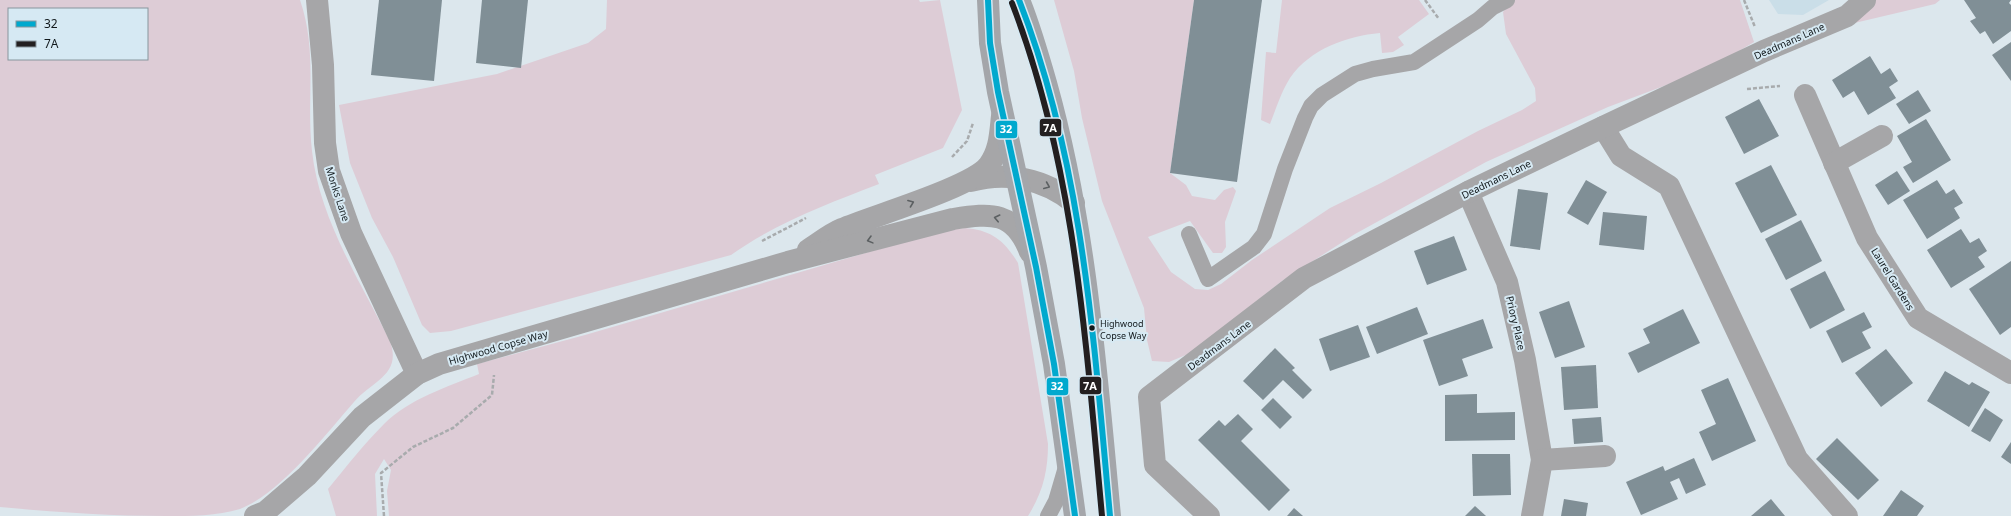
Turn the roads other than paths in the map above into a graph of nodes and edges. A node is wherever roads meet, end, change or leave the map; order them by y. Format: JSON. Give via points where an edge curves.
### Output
{"nodes":[{"id":1,"x":317,"y":0,"type":"edge"},
{"id":2,"x":988,"y":0,"type":"edge"},
{"id":3,"x":1019,"y":0,"type":"edge"},
{"id":4,"x":1507,"y":0,"type":"edge"},
{"id":5,"x":1865,"y":0,"type":"edge"},
{"id":6,"x":1805,"y":95,"type":"road end"},
{"id":7,"x":1002,"y":115,"type":"junction"},
{"id":8,"x":1603,"y":127,"type":"junction"},
{"id":9,"x":1882,"y":136,"type":"dead end"},
{"id":10,"x":1834,"y":163,"type":"junction"},
{"id":11,"x":1015,"y":177,"type":"junction"},
{"id":12,"x":964,"y":183,"type":"junction"},
{"id":13,"x":1468,"y":192,"type":"junction"},
{"id":14,"x":1074,"y":203,"type":"junction"},
{"id":15,"x":1189,"y":234,"type":"dead end"},
{"id":16,"x":788,"y":262,"type":"junction"},
{"id":17,"x":1036,"y":267,"type":"junction"},
{"id":18,"x":2011,"y":373,"type":"edge"},
{"id":19,"x":417,"y":374,"type":"junction"},
{"id":20,"x":1605,"y":456,"type":"dead end"},
{"id":21,"x":1068,"y":457,"type":"junction"},
{"id":22,"x":1542,"y":460,"type":"junction"},
{"id":23,"x":255,"y":516,"type":"edge"},
{"id":24,"x":1048,"y":516,"type":"edge"},
{"id":25,"x":1075,"y":516,"type":"edge"},
{"id":26,"x":1110,"y":516,"type":"edge"},
{"id":27,"x":1209,"y":516,"type":"edge"},
{"id":28,"x":1532,"y":516,"type":"edge"},
{"id":29,"x":1847,"y":516,"type":"edge"}],
"edges":[{"from":1,"to":19,"type":"street","name":"Monks Lane","via":[[323,65],[325,143],[329,171],[351,233]]},
{"from":2,"to":7,"type":"highway","via":[[990,43]]},
{"from":3,"to":14,"type":"highway","via":[[1029,25],[1056,121]]},
{"from":4,"to":15,"type":"lane","via":[[1414,62],[1373,68],[1355,74],[1316,101],[1305,118],[1285,169],[1264,234],[1254,247],[1208,279]]},
{"from":5,"to":8,"type":"street","name":"Deadmans Lane","via":[[1847,16],[1764,51]]},
{"from":6,"to":10,"type":"street","name":"Laurel Gardens"},
{"from":7,"to":11,"type":"highway"},
{"from":7,"to":12,"type":"street","name":"Highwood Copse Way","via":[[1000,141],[996,153],[983,172]]},
{"from":8,"to":13,"type":"street","name":"Deadmans Lane"},
{"from":8,"to":29,"type":"street","via":[[1621,156],[1669,186],[1797,458]]},
{"from":9,"to":10,"type":"street"},
{"from":10,"to":18,"type":"street","name":"Laurel Gardens","via":[[1867,238],[1918,318]]},
{"from":11,"to":12,"type":"street","via":[[986,177]]},
{"from":11,"to":14,"type":"street","one_way":true,"via":[[1038,182],[1060,192]]},
{"from":11,"to":17,"type":"highway"},
{"from":16,"to":12,"type":"street","name":"Highwood Copse Way","one_way":true,"via":[[840,230]]},
{"from":13,"to":22,"type":"street","name":"Priory Place","via":[[1507,282],[1525,360]]},
{"from":13,"to":27,"type":"street","name":"Deadmans Lane","via":[[1304,278],[1150,387],[1155,465]]},
{"from":14,"to":26,"type":"highway","via":[[1091,323]]},
{"from":17,"to":16,"type":"street","name":"Highwood Copse Way","one_way":true,"via":[[1018,228],[994,216],[978,215],[953,219]]},
{"from":16,"to":19,"type":"street","name":"Highwood Copse Way","via":[[468,355]]},
{"from":17,"to":21,"type":"highway"},
{"from":19,"to":23,"type":"street","name":"Highwood Copse Way","via":[[362,417],[307,476],[265,512]]},
{"from":20,"to":22,"type":"street"},
{"from":21,"to":24,"type":"lane","via":[[1056,501]]},
{"from":21,"to":25,"type":"highway"},
{"from":22,"to":28,"type":"street","name":"Priory Place"}]}
